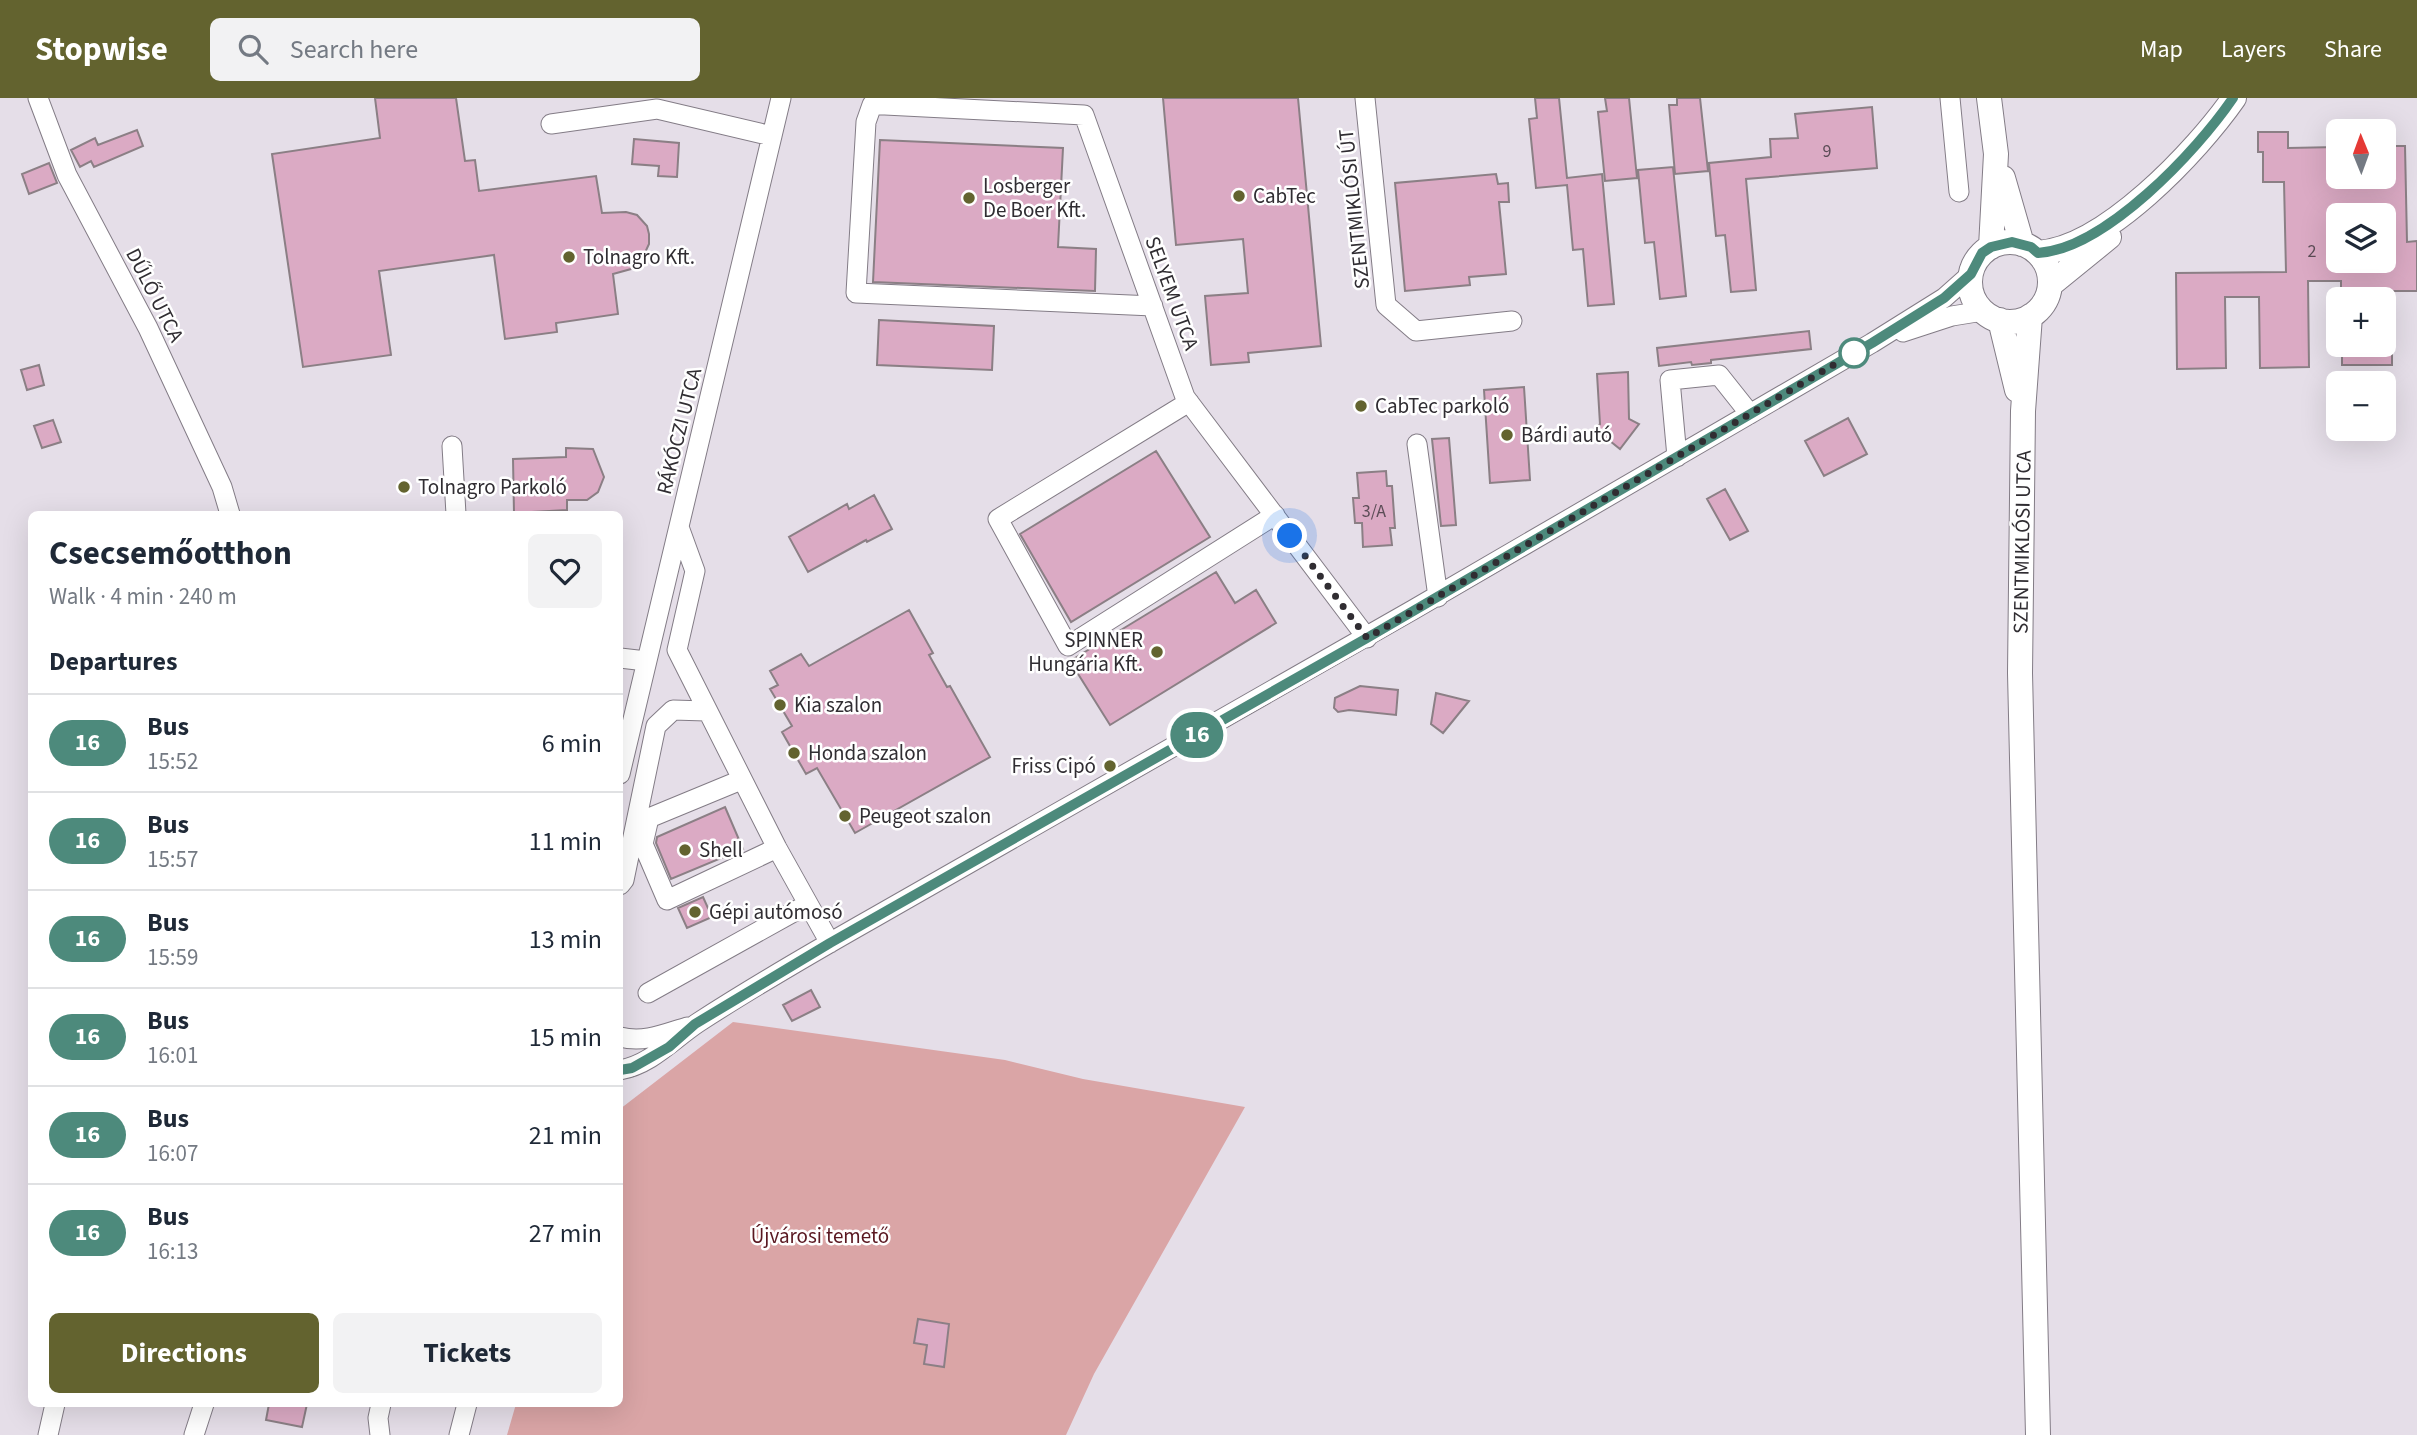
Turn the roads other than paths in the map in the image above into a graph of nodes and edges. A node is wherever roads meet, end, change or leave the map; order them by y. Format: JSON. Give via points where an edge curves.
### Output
{"nodes":[{"id":1,"x":38,"y":98,"type":"edge"},
{"id":2,"x":781,"y":98,"type":"edge"},
{"id":3,"x":1365,"y":98,"type":"edge"},
{"id":4,"x":1950,"y":98,"type":"edge"},
{"id":5,"x":1989,"y":98,"type":"edge"},
{"id":6,"x":2234,"y":98,"type":"edge"},
{"id":7,"x":885,"y":102,"type":"edge"},
{"id":8,"x":551,"y":124,"type":"dead end"},
{"id":9,"x":772,"y":135,"type":"junction"},
{"id":10,"x":1996,"y":154,"type":"junction"},
{"id":11,"x":1959,"y":192,"type":"dead end"},
{"id":12,"x":2136,"y":203,"type":"junction"},
{"id":13,"x":1991,"y":247,"type":"junction"},
{"id":14,"x":2030,"y":249,"type":"junction"},
{"id":15,"x":1971,"y":274,"type":"junction"},
{"id":16,"x":2050,"y":285,"type":"junction"},
{"id":17,"x":1153,"y":306,"type":"junction"},
{"id":18,"x":1991,"y":316,"type":"junction"},
{"id":19,"x":2030,"y":316,"type":"junction"},
{"id":20,"x":1512,"y":321,"type":"dead end"},
{"id":21,"x":1872,"y":343,"type":"junction"},
{"id":22,"x":1189,"y":402,"type":"junction"},
{"id":23,"x":2023,"y":411,"type":"junction"},
{"id":24,"x":1750,"y":414,"type":"junction"},
{"id":25,"x":1417,"y":444,"type":"dead end"},
{"id":26,"x":452,"y":446,"type":"dead end"},
{"id":27,"x":1677,"y":457,"type":"junction"},
{"id":28,"x":229,"y":511,"type":"edge"},
{"id":29,"x":456,"y":511,"type":"edge"},
{"id":30,"x":1275,"y":516,"type":"junction"},
{"id":31,"x":679,"y":527,"type":"junction"},
{"id":32,"x":1438,"y":597,"type":"junction"},
{"id":33,"x":1367,"y":638,"type":"junction"},
{"id":34,"x":623,"y":658,"type":"edge"},
{"id":35,"x":646,"y":661,"type":"junction"},
{"id":36,"x":706,"y":711,"type":"junction"},
{"id":37,"x":623,"y":761,"type":"edge"},
{"id":38,"x":741,"y":780,"type":"junction"},
{"id":39,"x":776,"y":848,"type":"junction"},
{"id":40,"x":623,"y":881,"type":"edge"},
{"id":41,"x":808,"y":904,"type":"junction"},
{"id":42,"x":830,"y":943,"type":"junction"},
{"id":43,"x":648,"y":993,"type":"dead end"},
{"id":44,"x":695,"y":1024,"type":"junction"},
{"id":45,"x":623,"y":1038,"type":"edge"},
{"id":46,"x":623,"y":1070,"type":"edge"},
{"id":47,"x":54,"y":1407,"type":"edge"},
{"id":48,"x":203,"y":1407,"type":"edge"},
{"id":49,"x":380,"y":1407,"type":"edge"},
{"id":50,"x":466,"y":1407,"type":"edge"},
{"id":51,"x":48,"y":1435,"type":"edge"},
{"id":52,"x":194,"y":1435,"type":"edge"},
{"id":53,"x":380,"y":1435,"type":"edge"},
{"id":54,"x":459,"y":1435,"type":"edge"},
{"id":55,"x":2038,"y":1435,"type":"edge"}],
"edges":[{"from":1,"to":28,"type":"street","name":"DŰLŐ UTCA","via":[[67,175],[148,328],[222,486]]},
{"from":2,"to":9,"type":"street","name":"RÁKÓCZI UTCA"},
{"from":3,"to":20,"type":"street","name":"SZENTMIKLÓSI ÚT","via":[[1386,305],[1416,331]]},
{"from":4,"to":11,"type":"street"},
{"from":5,"to":10,"type":"main road"},
{"from":6,"to":12,"type":"main road","via":[[2179,164]]},
{"from":7,"to":17,"type":"street","name":"SELYEM UTCA","via":[[1084,115]]},
{"from":7,"to":17,"type":"street","via":[[872,105],[866,122],[856,293]]},
{"from":8,"to":9,"type":"street","via":[[657,109]]},
{"from":9,"to":31,"type":"street","name":"RÁKÓCZI UTCA"},
{"from":10,"to":13,"type":"main road"},
{"from":10,"to":14,"type":"main road"},
{"from":12,"to":14,"type":"main road","via":[[2070,247]]},
{"from":12,"to":16,"type":"main road","via":[[2118,230]]},
{"from":13,"to":14,"type":"main road","via":[[2012,242]]},
{"from":13,"to":15,"type":"main road","via":[[1982,253]]},
{"from":14,"to":16,"type":"main road","via":[[2045,263]]},
{"from":15,"to":18,"type":"main road","via":[[1972,294]]},
{"from":15,"to":21,"type":"street","via":[[1944,298]]},
{"from":16,"to":19,"type":"main road","via":[[2047,297]]},
{"from":17,"to":22,"type":"street","name":"SELYEM UTCA"},
{"from":18,"to":19,"type":"main road","via":[[2010,322]]},
{"from":18,"to":21,"type":"street","via":[[1952,316]]},
{"from":18,"to":23,"type":"main road"},
{"from":19,"to":23,"type":"main road"},
{"from":21,"to":24,"type":"street"},
{"from":22,"to":30,"type":"street","name":"SELYEM UTCA"},
{"from":22,"to":30,"type":"street","via":[[998,519],[1068,646]]},
{"from":23,"to":55,"type":"main road","name":"SZENTMIKLÓSI UTCA","via":[[2020,673]]},
{"from":24,"to":27,"type":"street"},
{"from":24,"to":27,"type":"street","via":[[1719,375],[1670,380]]},
{"from":25,"to":32,"type":"street"},
{"from":26,"to":29,"type":"street"},
{"from":27,"to":32,"type":"street"},
{"from":30,"to":33,"type":"street","name":"SELYEM UTCA"},
{"from":31,"to":35,"type":"street","name":"RÁKÓCZI UTCA"},
{"from":31,"to":36,"type":"street","via":[[695,571],[677,650]]},
{"from":32,"to":33,"type":"street"},
{"from":33,"to":42,"type":"street"},
{"from":34,"to":35,"type":"street"},
{"from":35,"to":37,"type":"street","name":"RÁKÓCZI UTCA"},
{"from":36,"to":38,"type":"street"},
{"from":36,"to":40,"type":"street","via":[[673,710],[656,726]]},
{"from":38,"to":39,"type":"street"},
{"from":38,"to":39,"type":"street","via":[[649,818],[643,844],[667,900]]},
{"from":39,"to":41,"type":"street"},
{"from":41,"to":42,"type":"street"},
{"from":41,"to":43,"type":"street"},
{"from":42,"to":44,"type":"street"},
{"from":44,"to":45,"type":"street","via":[[649,1039]]},
{"from":44,"to":46,"type":"street","via":[[669,1047]]},
{"from":47,"to":51,"type":"street"},
{"from":48,"to":52,"type":"street"},
{"from":49,"to":53,"type":"street"},
{"from":50,"to":54,"type":"street"}]}
